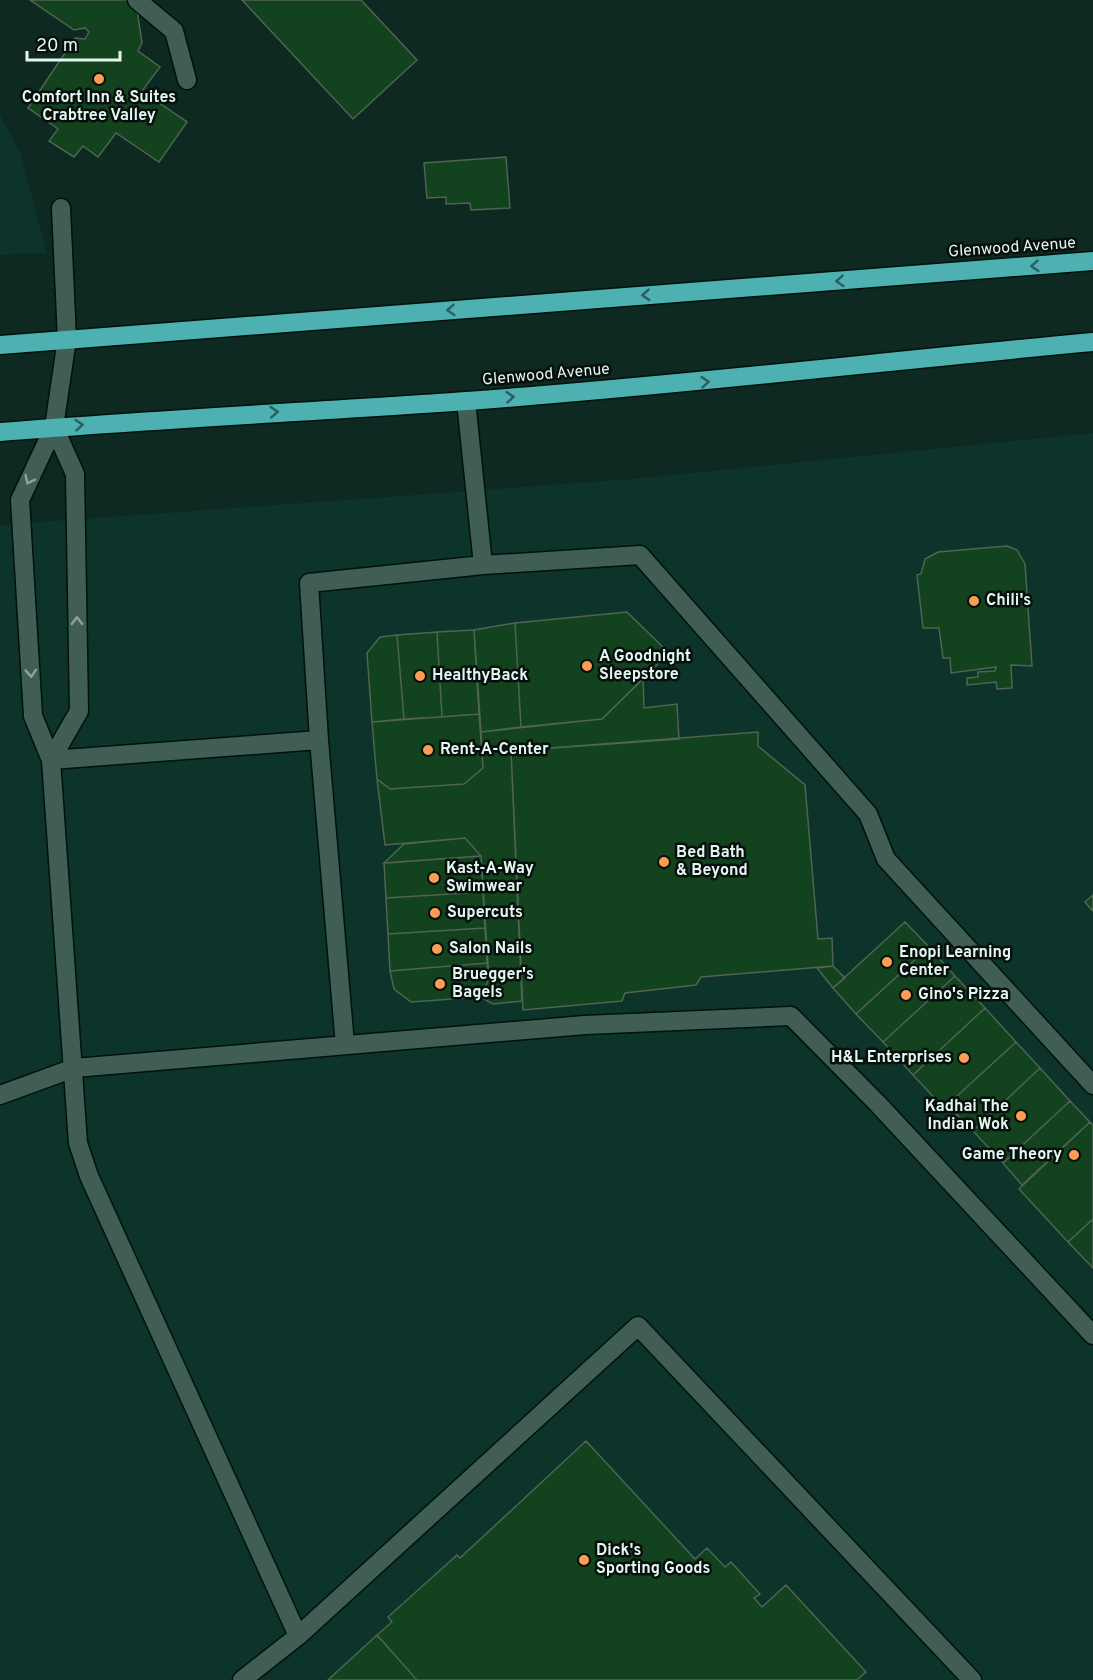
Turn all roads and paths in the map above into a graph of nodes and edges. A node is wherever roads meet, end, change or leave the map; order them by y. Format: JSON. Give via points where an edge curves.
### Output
{"nodes":[{"id":1,"x":137,"y":0,"type":"edge"},
{"id":2,"x":187,"y":80,"type":"dead end"},
{"id":3,"x":61,"y":208,"type":"dead end"},
{"id":4,"x":1093,"y":261,"type":"edge"},
{"id":5,"x":68,"y":339,"type":"junction"},
{"id":6,"x":1093,"y":342,"type":"edge"},
{"id":7,"x":0,"y":345,"type":"edge"},
{"id":8,"x":466,"y":401,"type":"junction"},
{"id":9,"x":54,"y":427,"type":"junction"},
{"id":10,"x":0,"y":432,"type":"edge"},
{"id":11,"x":483,"y":565,"type":"junction"},
{"id":12,"x":319,"y":740,"type":"junction"},
{"id":13,"x":51,"y":760,"type":"junction"},
{"id":14,"x":345,"y":1045,"type":"junction"},
{"id":15,"x":74,"y":1068,"type":"junction"},
{"id":16,"x":1093,"y":1085,"type":"edge"},
{"id":17,"x":0,"y":1095,"type":"edge"},
{"id":18,"x":1093,"y":1335,"type":"edge"},
{"id":19,"x":298,"y":1636,"type":"junction"},
{"id":20,"x":242,"y":1680,"type":"edge"},
{"id":21,"x":972,"y":1680,"type":"edge"}],
"edges":[{"from":1,"to":2,"type":"lane","via":[[174,31]]},
{"from":3,"to":5,"type":"lane"},
{"from":4,"to":5,"type":"highway","name":"Glenwood Avenue","one_way":true},
{"from":5,"to":7,"type":"highway","name":"Glenwood Avenue"},
{"from":5,"to":9,"type":"lane"},
{"from":8,"to":6,"type":"highway","name":"Glenwood Avenue","one_way":true,"via":[[721,381]]},
{"from":9,"to":8,"type":"highway","name":"Glenwood Avenue","one_way":true},
{"from":8,"to":11,"type":"lane"},
{"from":9,"to":10,"type":"highway","name":"Glenwood Avenue"},
{"from":9,"to":13,"type":"lane","one_way":true,"via":[[20,500],[33,716]]},
{"from":13,"to":9,"type":"lane","one_way":true,"via":[[79,711],[75,474]]},
{"from":11,"to":12,"type":"lane","via":[[309,583]]},
{"from":11,"to":16,"type":"lane","via":[[640,555],[868,814],[886,859]]},
{"from":12,"to":13,"type":"lane"},
{"from":12,"to":14,"type":"lane"},
{"from":13,"to":15,"type":"lane"},
{"from":14,"to":15,"type":"lane"},
{"from":14,"to":18,"type":"lane","via":[[585,1025],[791,1016]]},
{"from":15,"to":17,"type":"lane"},
{"from":15,"to":19,"type":"lane","via":[[78,1143],[89,1176]]},
{"from":19,"to":20,"type":"lane"},
{"from":19,"to":21,"type":"lane","via":[[638,1326]]}]}
